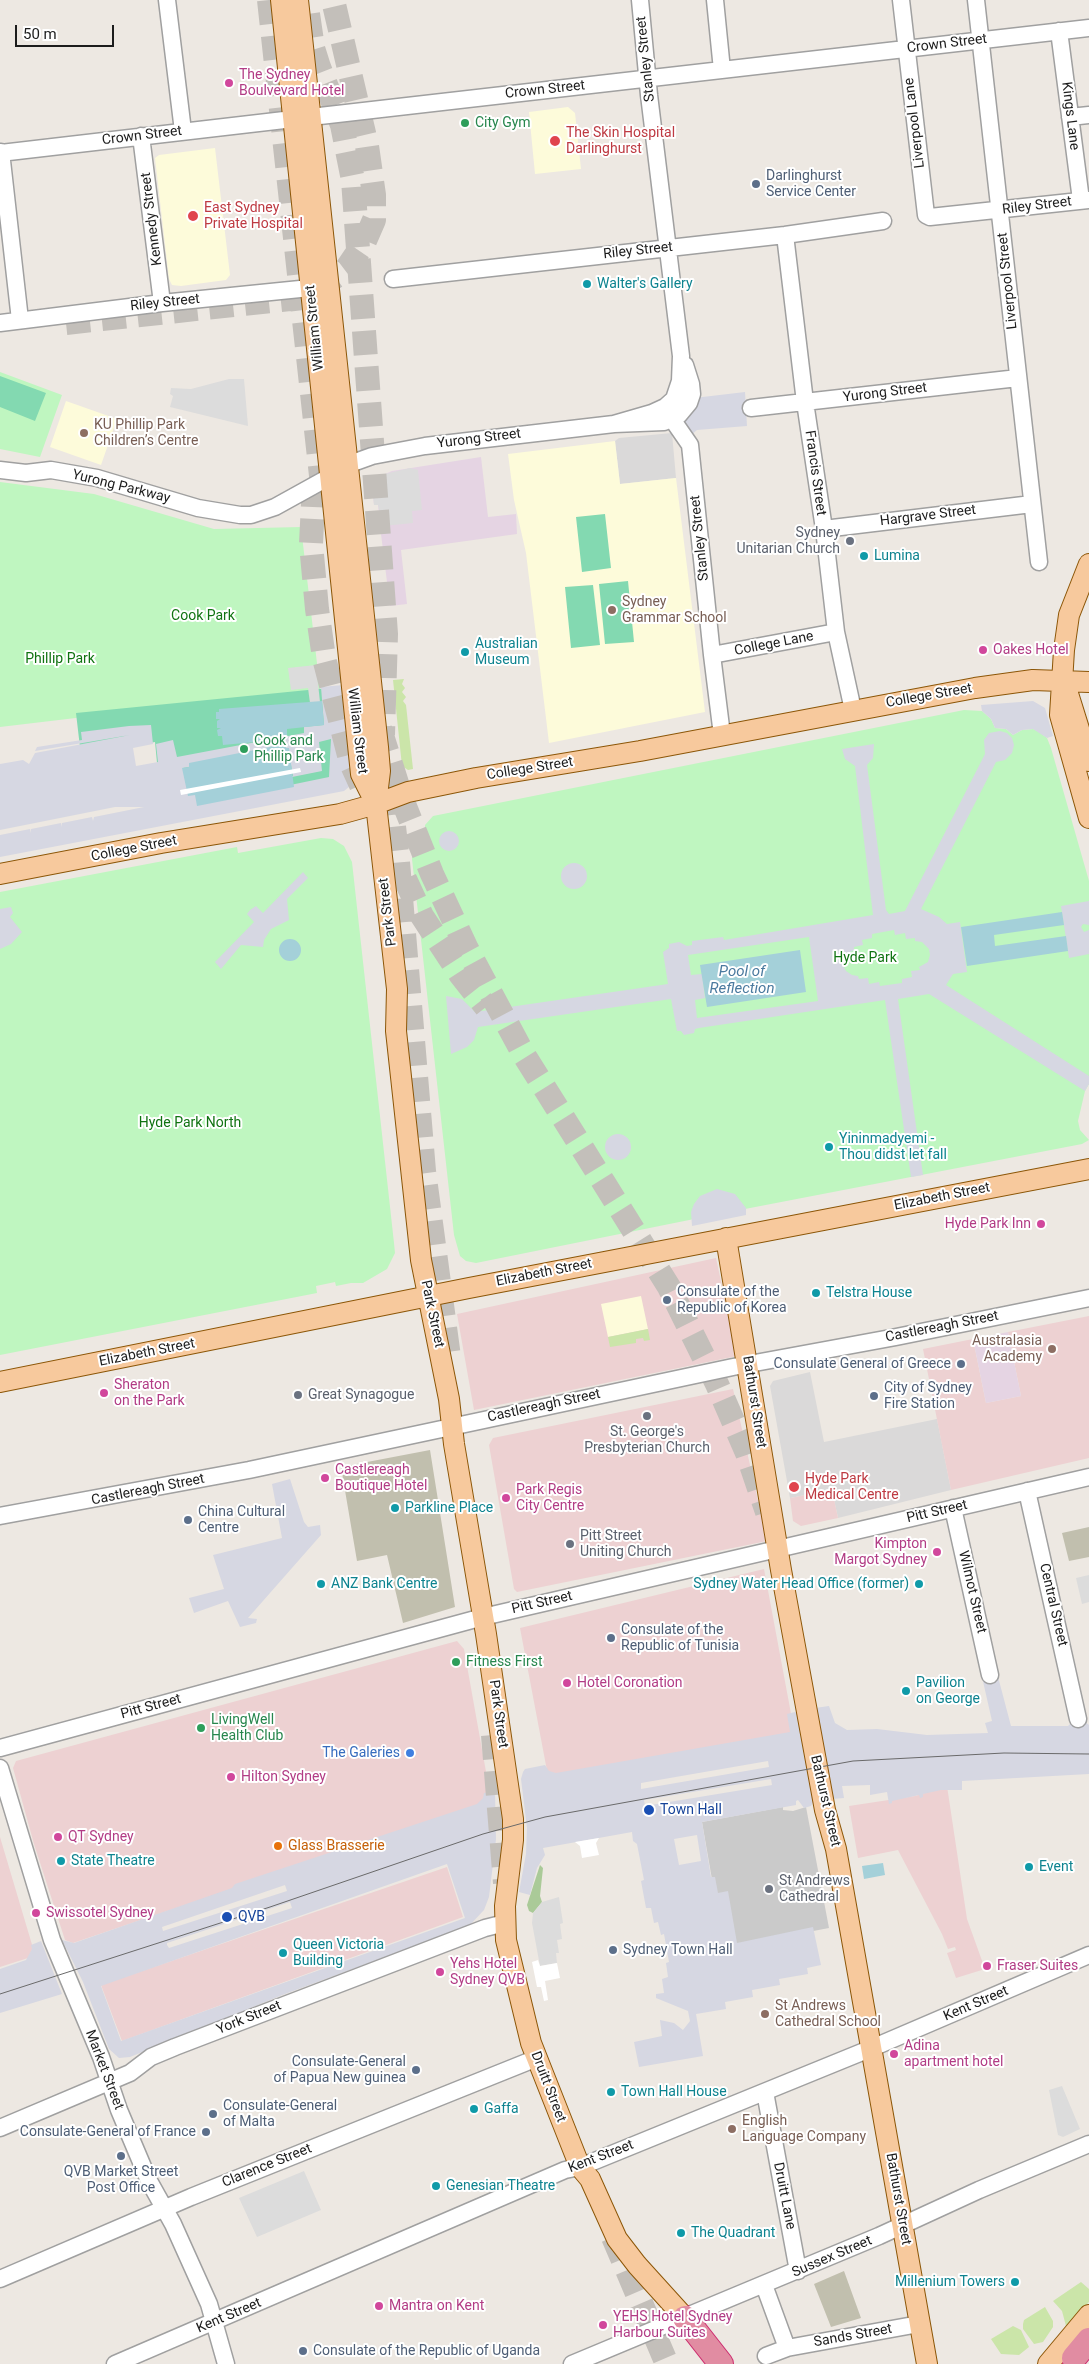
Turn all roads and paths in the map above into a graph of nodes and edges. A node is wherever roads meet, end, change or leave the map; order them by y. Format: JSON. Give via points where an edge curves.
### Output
{"nodes":[{"id":1,"x":167,"y":0,"type":"edge"},
{"id":2,"x":281,"y":0,"type":"edge"},
{"id":3,"x":298,"y":0,"type":"edge"},
{"id":4,"x":640,"y":0,"type":"edge"},
{"id":5,"x":715,"y":0,"type":"edge"},
{"id":6,"x":901,"y":0,"type":"edge"},
{"id":7,"x":976,"y":0,"type":"edge"},
{"id":8,"x":1089,"y":28,"type":"edge"},
{"id":9,"x":1059,"y":31,"type":"junction"},
{"id":10,"x":981,"y":40,"type":"junction"},
{"id":11,"x":907,"y":49,"type":"junction"},
{"id":12,"x":722,"y":70,"type":"junction"},
{"id":13,"x":648,"y":79,"type":"junction"},
{"id":14,"x":1089,"y":114,"type":"edge"},
{"id":15,"x":1070,"y":117,"type":"junction"},
{"id":16,"x":302,"y":118,"type":"junction"},
{"id":17,"x":183,"y":131,"type":"junction"},
{"id":18,"x":141,"y":136,"type":"junction"},
{"id":19,"x":1,"y":152,"type":"edge"},
{"id":20,"x":1085,"y":200,"type":"edge"},
{"id":21,"x":1000,"y":210,"type":"junction"},
{"id":22,"x":926,"y":215,"type":"joint"},
{"id":23,"x":883,"y":221,"type":"dead end"},
{"id":24,"x":786,"y":235,"type":"junction"},
{"id":25,"x":669,"y":248,"type":"junction"},
{"id":26,"x":393,"y":279,"type":"dead end"},
{"id":27,"x":320,"y":287,"type":"junction"},
{"id":28,"x":162,"y":303,"type":"junction"},
{"id":29,"x":20,"y":320,"type":"junction"},
{"id":30,"x":0,"y":323,"type":"edge"},
{"id":31,"x":1018,"y":378,"type":"junction"},
{"id":32,"x":805,"y":402,"type":"junction"},
{"id":33,"x":751,"y":408,"type":"dead end"},
{"id":34,"x":668,"y":413,"type":"junction"},
{"id":35,"x":0,"y":470,"type":"edge"},
{"id":36,"x":339,"y":470,"type":"junction"},
{"id":37,"x":1032,"y":504,"type":"junction"},
{"id":38,"x":240,"y":515,"type":"joint"},
{"id":39,"x":824,"y":529,"type":"junction"},
{"id":40,"x":1039,"y":562,"type":"dead end"},
{"id":41,"x":1089,"y":564,"type":"edge"},
{"id":42,"x":836,"y":632,"type":"junction"},
{"id":43,"x":712,"y":655,"type":"junction"},
{"id":44,"x":1064,"y":680,"type":"junction"},
{"id":45,"x":1089,"y":682,"type":"edge"},
{"id":46,"x":853,"y":710,"type":"junction"},
{"id":47,"x":722,"y":735,"type":"junction"},
{"id":48,"x":1089,"y":761,"type":"edge"},
{"id":49,"x":376,"y":804,"type":"junction"},
{"id":50,"x":1089,"y":818,"type":"edge"},
{"id":51,"x":0,"y":874,"type":"edge"},
{"id":52,"x":1088,"y":1168,"type":"edge"},
{"id":53,"x":726,"y":1238,"type":"junction"},
{"id":54,"x":428,"y":1296,"type":"junction"},
{"id":55,"x":1089,"y":1298,"type":"edge"},
{"id":56,"x":748,"y":1364,"type":"junction"},
{"id":57,"x":0,"y":1382,"type":"edge"},
{"id":58,"x":452,"y":1426,"type":"junction"},
{"id":59,"x":1089,"y":1477,"type":"edge"},
{"id":60,"x":1027,"y":1491,"type":"junction"},
{"id":61,"x":953,"y":1508,"type":"junction"},
{"id":62,"x":0,"y":1516,"type":"edge"},
{"id":63,"x":778,"y":1549,"type":"junction"},
{"id":64,"x":483,"y":1616,"type":"junction"},
{"id":65,"x":990,"y":1675,"type":"dead end"},
{"id":66,"x":1078,"y":1719,"type":"dead end"},
{"id":67,"x":0,"y":1748,"type":"edge"},
{"id":68,"x":0,"y":1768,"type":"edge"},
{"id":69,"x":513,"y":1822,"type":"joint"},
{"id":70,"x":505,"y":1923,"type":"junction"},
{"id":71,"x":1089,"y":1955,"type":"edge"},
{"id":72,"x":872,"y":2048,"type":"junction"},
{"id":73,"x":537,"y":2058,"type":"junction"},
{"id":74,"x":110,"y":2082,"type":"junction"},
{"id":75,"x":764,"y":2092,"type":"junction"},
{"id":76,"x":0,"y":2128,"type":"edge"},
{"id":77,"x":1089,"y":2144,"type":"edge"},
{"id":78,"x":580,"y":2167,"type":"junction"},
{"id":79,"x":164,"y":2208,"type":"junction"},
{"id":80,"x":903,"y":2226,"type":"junction"},
{"id":81,"x":798,"y":2271,"type":"junction"},
{"id":82,"x":0,"y":2278,"type":"edge"},
{"id":83,"x":764,"y":2285,"type":"junction"},
{"id":84,"x":1089,"y":2315,"type":"edge"},
{"id":85,"x":685,"y":2318,"type":"junction"},
{"id":86,"x":214,"y":2323,"type":"junction"},
{"id":87,"x":919,"y":2324,"type":"junction"},
{"id":88,"x":787,"y":2348,"type":"junction"},
{"id":89,"x":766,"y":2356,"type":"dead end"},
{"id":90,"x":116,"y":2364,"type":"edge"},
{"id":91,"x":226,"y":2364,"type":"edge"},
{"id":92,"x":572,"y":2364,"type":"edge"},
{"id":93,"x":721,"y":2364,"type":"edge"},
{"id":94,"x":926,"y":2364,"type":"edge"},
{"id":95,"x":1048,"y":2364,"type":"edge"}],
"edges":[{"from":1,"to":17,"type":"street"},
{"from":2,"to":16,"type":"main road","name":"William Street"},
{"from":3,"to":16,"type":"main road","name":"William Street"},
{"from":4,"to":13,"type":"street","name":"Stanley Street"},
{"from":5,"to":12,"type":"street"},
{"from":6,"to":11,"type":"street","name":"Liverpool Lane"},
{"from":7,"to":10,"type":"street","name":"Liverpool Street"},
{"from":8,"to":9,"type":"street","name":"Crown Street"},
{"from":9,"to":10,"type":"street","name":"Crown Street"},
{"from":9,"to":15,"type":"street","name":"Kings Lane"},
{"from":10,"to":11,"type":"street","name":"Crown Street"},
{"from":10,"to":21,"type":"street","name":"Liverpool Street"},
{"from":11,"to":12,"type":"street","name":"Crown Street"},
{"from":11,"to":22,"type":"street","name":"Liverpool Lane"},
{"from":12,"to":13,"type":"street","name":"Crown Street"},
{"from":13,"to":16,"type":"street","name":"Crown Street"},
{"from":13,"to":25,"type":"street","name":"Stanley Street"},
{"from":14,"to":15,"type":"street"},
{"from":15,"to":20,"type":"street","name":"Kings Lane"},
{"from":16,"to":17,"type":"street","name":"Crown Street"},
{"from":16,"to":27,"type":"main road","name":"William Street"},
{"from":17,"to":18,"type":"street","name":"Crown Street"},
{"from":18,"to":19,"type":"street","name":"Crown Street"},
{"from":18,"to":28,"type":"street","name":"Kennedy Street"},
{"from":19,"to":29,"type":"street"},
{"from":20,"to":21,"type":"street","name":"Riley Street"},
{"from":21,"to":22,"type":"street","name":"Riley Street"},
{"from":21,"to":31,"type":"street","name":"Liverpool Street"},
{"from":23,"to":24,"type":"street","name":"Riley Street"},
{"from":24,"to":25,"type":"street","name":"Riley Street"},
{"from":24,"to":32,"type":"street","name":"Francis Street"},
{"from":25,"to":26,"type":"street","name":"Riley Street"},
{"from":25,"to":34,"type":"street","name":"Stanley Street","via":[[682,356],[692,394],[684,410]]},
{"from":27,"to":28,"type":"street","name":"Riley Street"},
{"from":27,"to":36,"type":"main road","name":"William Street"},
{"from":28,"to":29,"type":"street","name":"Riley Street"},
{"from":29,"to":30,"type":"street","name":"Riley Street"},
{"from":31,"to":32,"type":"street","name":"Yurong Street"},
{"from":31,"to":37,"type":"street","name":"Liverpool Street"},
{"from":32,"to":33,"type":"street","name":"Yurong Street"},
{"from":32,"to":39,"type":"street","name":"Francis Street"},
{"from":34,"to":36,"type":"street","name":"Yurong Street","via":[[654,424],[614,424],[425,446],[372,456]]},
{"from":34,"to":43,"type":"street","name":"Stanley Street","via":[[690,445]]},
{"from":35,"to":38,"type":"street","name":"Yurong Parkway","via":[[26,473],[50,470],[97,478],[198,508]]},
{"from":36,"to":38,"type":"street","name":"Yurong Street","via":[[276,506],[251,515]]},
{"from":36,"to":49,"type":"main road","name":"William Street","via":[[361,774]]},
{"from":37,"to":39,"type":"street","name":"Hargrave Street"},
{"from":37,"to":40,"type":"street","name":"Liverpool Street"},
{"from":39,"to":42,"type":"street","name":"Francis Street"},
{"from":41,"to":44,"type":"main road","via":[[1069,615]]},
{"from":42,"to":43,"type":"street","name":"College Lane"},
{"from":42,"to":46,"type":"street","name":"Francis Street"},
{"from":43,"to":47,"type":"street","name":"Stanley Street"},
{"from":44,"to":45,"type":"main road","name":"College Street"},
{"from":44,"to":46,"type":"main road","name":"College Street","via":[[1000,684]]},
{"from":44,"to":48,"type":"main road"},
{"from":44,"to":50,"type":"main road","via":[[1060,715]]},
{"from":46,"to":47,"type":"main road","name":"College Street"},
{"from":47,"to":49,"type":"main road","name":"College Street","via":[[476,778],[408,792]]},
{"from":49,"to":51,"type":"main road","name":"College Street","via":[[340,814],[161,843]]},
{"from":49,"to":54,"type":"main road","name":"Park Street","via":[[397,989],[396,1032],[421,1260]]},
{"from":52,"to":53,"type":"main road","name":"Elizabeth Street"},
{"from":53,"to":54,"type":"main road","name":"Elizabeth Street"},
{"from":53,"to":56,"type":"main road","name":"Bathurst Street"},
{"from":54,"to":57,"type":"main road","name":"Elizabeth Street"},
{"from":54,"to":58,"type":"main road","name":"Park Street","via":[[450,1399]]},
{"from":55,"to":56,"type":"street","name":"Castlereagh Street"},
{"from":56,"to":58,"type":"street","name":"Castlereagh Street"},
{"from":56,"to":63,"type":"main road","name":"Bathurst Street"},
{"from":58,"to":62,"type":"street","name":"Castlereagh Street","via":[[240,1472]]},
{"from":58,"to":64,"type":"main road","name":"Park Street"},
{"from":59,"to":60,"type":"street","name":"Pitt Street"},
{"from":60,"to":61,"type":"street","name":"Pitt Street"},
{"from":60,"to":66,"type":"street","name":"Central Street"},
{"from":61,"to":63,"type":"street","name":"Pitt Street"},
{"from":61,"to":65,"type":"street","name":"Wilmot Street"},
{"from":63,"to":64,"type":"street","name":"Pitt Street"},
{"from":63,"to":72,"type":"main road","name":"Bathurst Street","via":[[818,1776],[836,1849]]},
{"from":64,"to":67,"type":"street","name":"Pitt Street"},
{"from":64,"to":69,"type":"main road","name":"Park Street"},
{"from":68,"to":74,"type":"street","name":"Market Street","via":[[52,1940]]},
{"from":69,"to":70,"type":"main road","name":"Druitt Street"},
{"from":70,"to":73,"type":"main road","name":"Druitt Street","via":[[506,1940]]},
{"from":70,"to":74,"type":"street","name":"York Street","via":[[484,1928],[252,2016],[151,2057],[130,2073]]},
{"from":71,"to":72,"type":"street","name":"Kent Street"},
{"from":72,"to":75,"type":"street","name":"Kent Street"},
{"from":72,"to":80,"type":"main road","name":"Bathurst Street"},
{"from":73,"to":78,"type":"main road","name":"Druitt Street"},
{"from":73,"to":79,"type":"street","name":"Clarence Street"},
{"from":74,"to":76,"type":"street","name":"York Street"},
{"from":74,"to":79,"type":"street","name":"Market Street","via":[[148,2181]]},
{"from":75,"to":78,"type":"street","name":"Kent Street"},
{"from":75,"to":81,"type":"street","name":"Druitt Lane"},
{"from":77,"to":80,"type":"street","name":"Sussex Street"},
{"from":78,"to":85,"type":"main road","name":"Druitt Street","via":[[590,2179],[622,2246]]},
{"from":78,"to":86,"type":"street","name":"Kent Street","via":[[565,2170],[499,2198]]},
{"from":79,"to":82,"type":"street","name":"Clarence Street"},
{"from":79,"to":86,"type":"street","name":"Market Street","via":[[209,2304]]},
{"from":80,"to":81,"type":"street","name":"Sussex Street"},
{"from":80,"to":87,"type":"main road","name":"Bathurst Street"},
{"from":81,"to":83,"type":"street","name":"Sussex Street"},
{"from":83,"to":85,"type":"street","name":"Sussex Street"},
{"from":83,"to":88,"type":"street"},
{"from":84,"to":95,"type":"main road"},
{"from":85,"to":92,"type":"street","name":"Sussex Street"},
{"from":85,"to":93,"type":"highway"},
{"from":86,"to":90,"type":"street","name":"Kent Street"},
{"from":86,"to":91,"type":"street","name":"Market Street"},
{"from":87,"to":88,"type":"street","name":"Sands Street"},
{"from":87,"to":94,"type":"main road","name":"Bathurst Street"},
{"from":88,"to":89,"type":"street","name":"Sands Street"}]}
